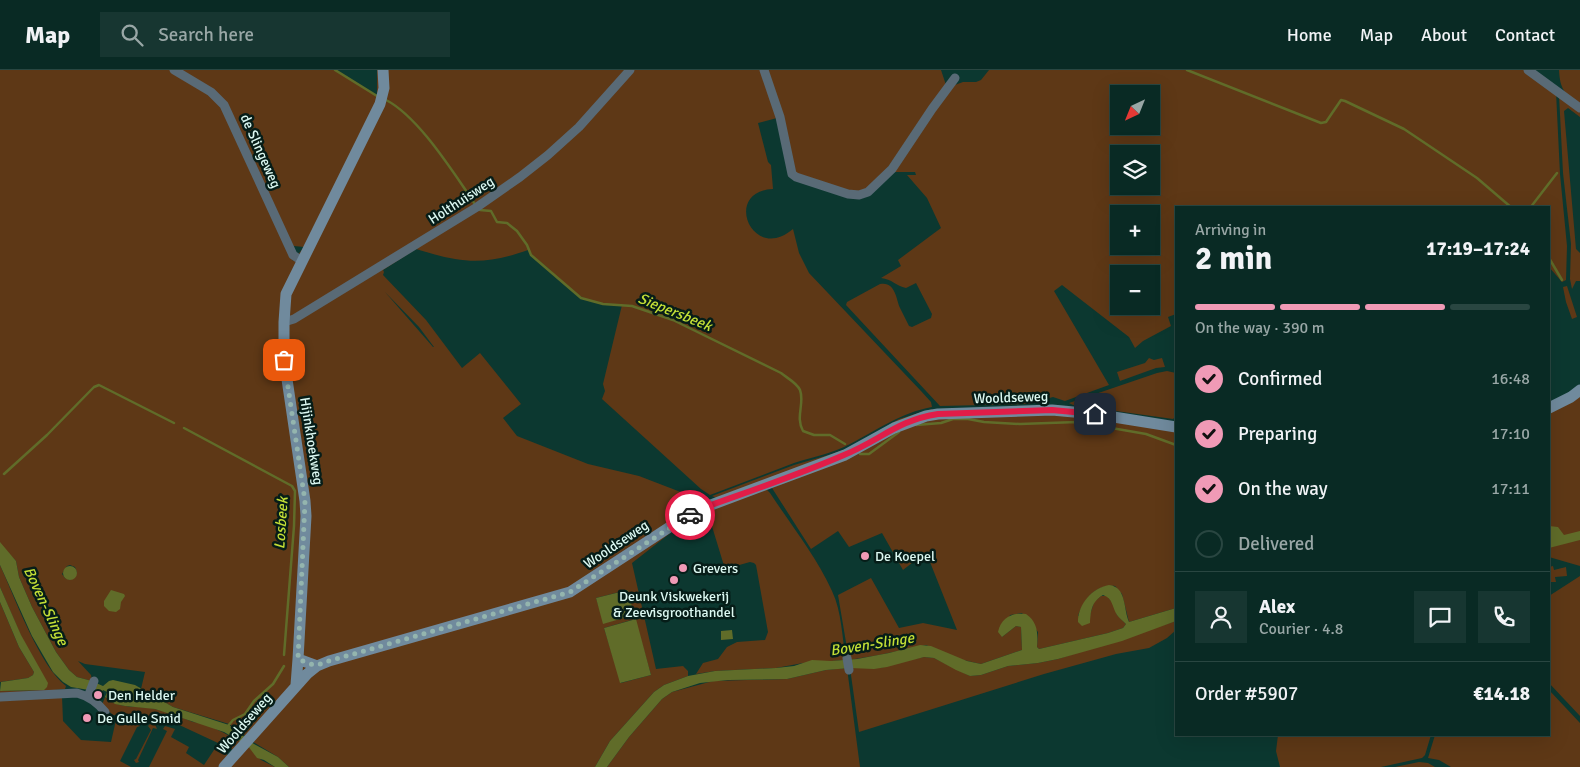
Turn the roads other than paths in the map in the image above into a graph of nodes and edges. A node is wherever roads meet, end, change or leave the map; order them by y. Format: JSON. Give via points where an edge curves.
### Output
{"nodes":[{"id":1,"x":174,"y":70,"type":"edge"},
{"id":2,"x":383,"y":70,"type":"edge"},
{"id":3,"x":630,"y":70,"type":"edge"},
{"id":4,"x":764,"y":70,"type":"edge"},
{"id":5,"x":1528,"y":70,"type":"edge"},
{"id":6,"x":955,"y":78,"type":"dead end"},
{"id":7,"x":1580,"y":108,"type":"edge"},
{"id":8,"x":302,"y":261,"type":"junction"},
{"id":9,"x":284,"y":322,"type":"junction"},
{"id":10,"x":1580,"y":390,"type":"edge"},
{"id":11,"x":1550,"y":408,"type":"edge"},
{"id":12,"x":1175,"y":427,"type":"edge"},
{"id":13,"x":847,"y":658,"type":"dead end"},
{"id":14,"x":298,"y":659,"type":"junction"},
{"id":15,"x":317,"y":666,"type":"junction"},
{"id":16,"x":849,"y":670,"type":"dead end"},
{"id":17,"x":94,"y":681,"type":"dead end"},
{"id":18,"x":296,"y":685,"type":"junction"},
{"id":19,"x":89,"y":694,"type":"junction"},
{"id":20,"x":0,"y":697,"type":"edge"},
{"id":21,"x":105,"y":712,"type":"dead end"},
{"id":22,"x":224,"y":767,"type":"edge"}],
"edges":[{"from":1,"to":8,"type":"street","name":"de Slingeweg","via":[[211,92],[224,104],[293,255]]},
{"from":2,"to":8,"type":"main road","name":"Hijinkhoekweg","via":[[384,88],[380,104]]},
{"from":3,"to":9,"type":"street","name":"Holthuisweg","via":[[579,127],[520,177],[469,212],[294,319]]},
{"from":4,"to":6,"type":"street","via":[[780,117],[792,174],[854,195],[868,192],[892,169]]},
{"from":5,"to":7,"type":"street"},
{"from":8,"to":9,"type":"main road","name":"Hijinkhoekweg","via":[[286,294]]},
{"from":9,"to":14,"type":"main road","name":"Hijinkhoekweg","via":[[284,360],[305,501]]},
{"from":10,"to":11,"type":"main road"},
{"from":12,"to":15,"type":"main road","name":"Wooldseweg","via":[[1052,410],[938,414],[916,419],[845,455],[703,508],[570,592]]},
{"from":13,"to":16,"type":"street"},
{"from":14,"to":15,"type":"main road"},
{"from":14,"to":18,"type":"main road","name":"Hijinkhoekweg"},
{"from":15,"to":18,"type":"main road","name":"Wooldseweg"},
{"from":17,"to":19,"type":"street"},
{"from":18,"to":22,"type":"main road","name":"Wooldseweg"},
{"from":19,"to":20,"type":"street"},
{"from":19,"to":21,"type":"street"}]}
